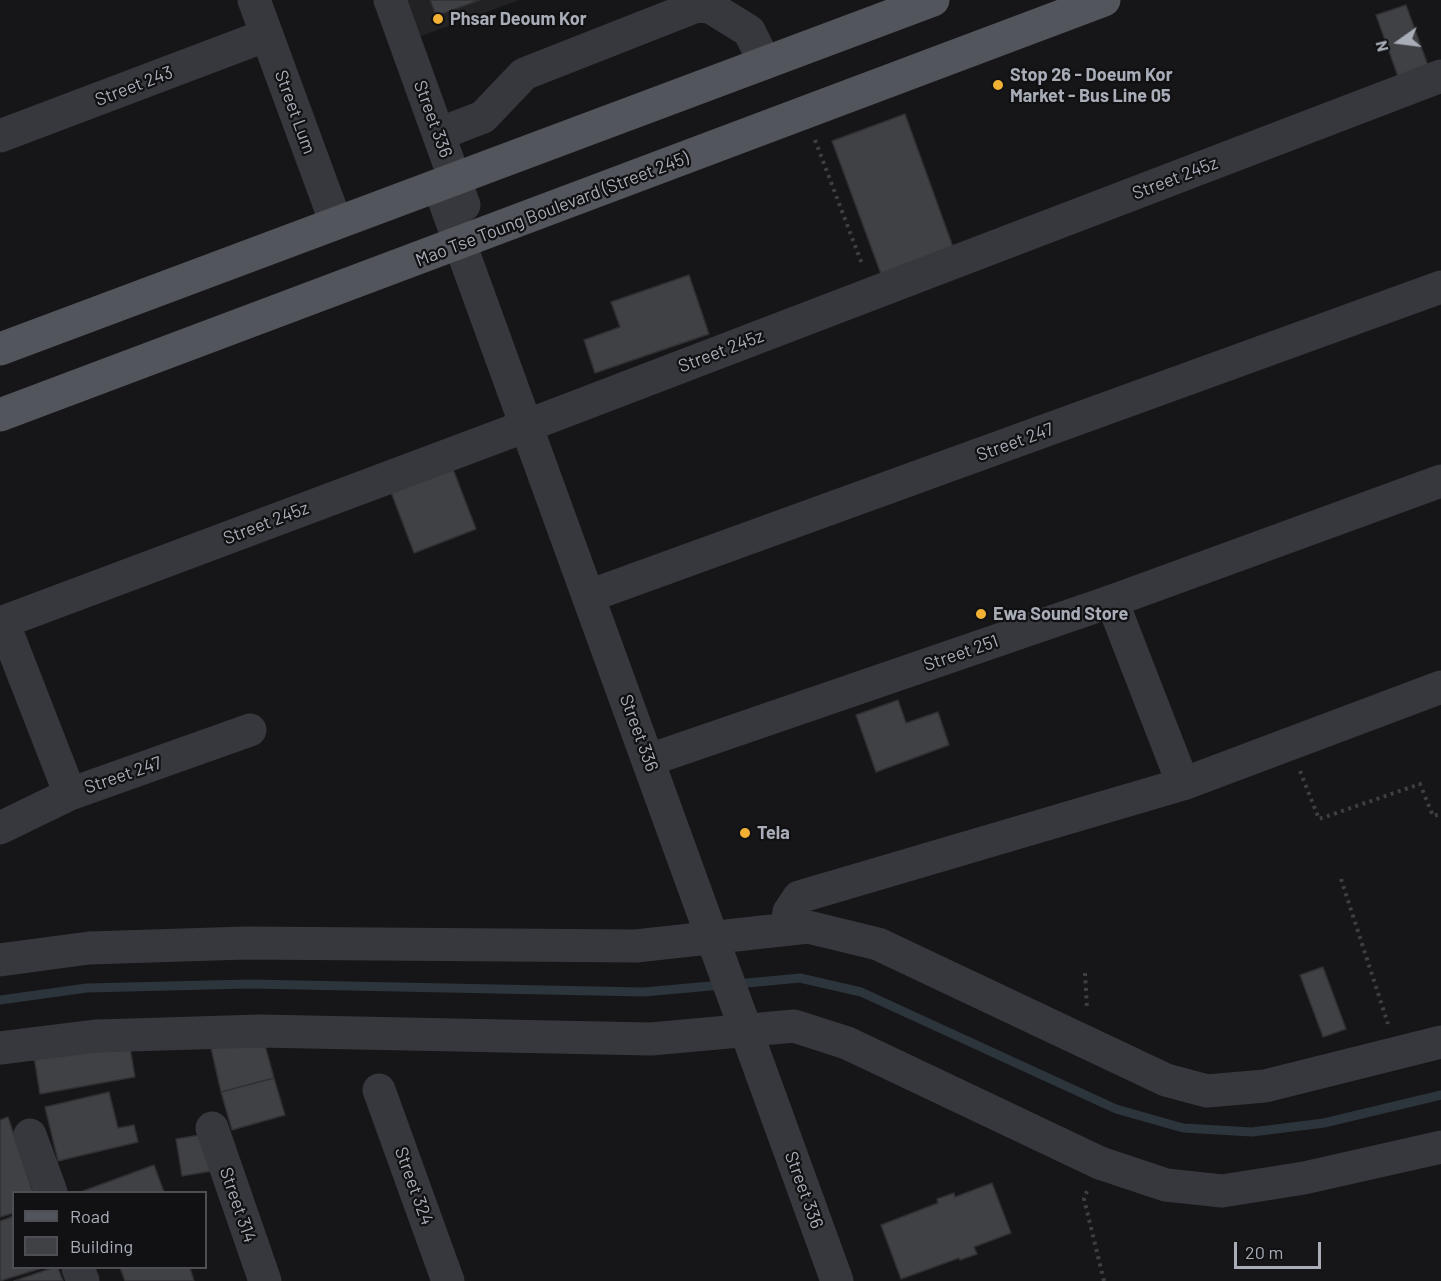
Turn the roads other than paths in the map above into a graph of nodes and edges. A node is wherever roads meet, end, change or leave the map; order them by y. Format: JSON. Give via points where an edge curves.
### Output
{"nodes":[{"id":1,"x":254,"y":0,"type":"edge"},
{"id":2,"x":390,"y":0,"type":"edge"},
{"id":3,"x":933,"y":0,"type":"edge"},
{"id":4,"x":1104,"y":0,"type":"edge"},
{"id":5,"x":1070,"y":6,"type":"edge"},
{"id":6,"x":876,"y":10,"type":"edge"},
{"id":7,"x":267,"y":36,"type":"junction"},
{"id":8,"x":765,"y":63,"type":"junction"},
{"id":9,"x":1441,"y":76,"type":"edge"},
{"id":10,"x":439,"y":134,"type":"junction"},
{"id":11,"x":0,"y":136,"type":"edge"},
{"id":12,"x":447,"y":183,"type":"junction"},
{"id":13,"x":336,"y":224,"type":"junction"},
{"id":14,"x":468,"y":241,"type":"junction"},
{"id":15,"x":1441,"y":287,"type":"edge"},
{"id":16,"x":0,"y":349,"type":"edge"},
{"id":17,"x":0,"y":415,"type":"edge"},
{"id":18,"x":526,"y":426,"type":"junction"},
{"id":19,"x":1441,"y":481,"type":"edge"},
{"id":20,"x":589,"y":596,"type":"junction"},
{"id":21,"x":1112,"y":601,"type":"junction"},
{"id":22,"x":2,"y":623,"type":"edge"},
{"id":23,"x":1441,"y":687,"type":"edge"},
{"id":24,"x":250,"y":730,"type":"dead end"},
{"id":25,"x":649,"y":760,"type":"junction"},
{"id":26,"x":1183,"y":784,"type":"junction"},
{"id":27,"x":70,"y":794,"type":"junction"},
{"id":28,"x":0,"y":828,"type":"edge"},
{"id":29,"x":786,"y":929,"type":"junction"},
{"id":30,"x":714,"y":941,"type":"junction"},
{"id":31,"x":0,"y":960,"type":"edge"},
{"id":32,"x":742,"y":1022,"type":"junction"},
{"id":33,"x":1441,"y":1042,"type":"edge"},
{"id":34,"x":0,"y":1048,"type":"edge"},
{"id":35,"x":379,"y":1090,"type":"dead end"},
{"id":36,"x":212,"y":1128,"type":"dead end"},
{"id":37,"x":30,"y":1135,"type":"dead end"},
{"id":38,"x":1441,"y":1147,"type":"edge"},
{"id":39,"x":51,"y":1191,"type":"edge"},
{"id":40,"x":265,"y":1281,"type":"edge"},
{"id":41,"x":448,"y":1281,"type":"edge"},
{"id":42,"x":837,"y":1281,"type":"edge"}],
"edges":[{"from":1,"to":7,"type":"street","name":"Street Lum"},
{"from":2,"to":10,"type":"street","name":"Street 336"},
{"from":3,"to":6,"type":"main road"},
{"from":4,"to":5,"type":"main road","name":"Mao Tse Toung Boulevard (Street 245)"},
{"from":5,"to":14,"type":"main road","name":"Mao Tse Toung Boulevard (Street 245)","via":[[805,113]]},
{"from":6,"to":8,"type":"main road"},
{"from":7,"to":11,"type":"street","name":"Street 243"},
{"from":7,"to":13,"type":"street","name":"Street Lum"},
{"from":8,"to":10,"type":"street","via":[[749,31],[710,8],[697,6],[524,74],[483,117]]},
{"from":8,"to":12,"type":"main road"},
{"from":9,"to":18,"type":"street","name":"Street 245z"},
{"from":10,"to":12,"type":"street","name":"Street 336"},
{"from":12,"to":13,"type":"main road"},
{"from":12,"to":14,"type":"street","name":"Street 336"},
{"from":13,"to":16,"type":"main road"},
{"from":14,"to":17,"type":"main road","name":"Mao Tse Toung Boulevard (Street 245)"},
{"from":14,"to":18,"type":"street","name":"Street 336"},
{"from":15,"to":20,"type":"street","name":"Street 247"},
{"from":18,"to":20,"type":"street","name":"Street 336"},
{"from":18,"to":22,"type":"street","name":"Street 245z"},
{"from":19,"to":21,"type":"street","name":"Street 251"},
{"from":20,"to":25,"type":"street","name":"Street 336"},
{"from":21,"to":25,"type":"street","name":"Street 251"},
{"from":21,"to":26,"type":"street"},
{"from":22,"to":27,"type":"street"},
{"from":23,"to":26,"type":"street"},
{"from":24,"to":27,"type":"street","name":"Street 247"},
{"from":25,"to":30,"type":"street","name":"Street 336"},
{"from":26,"to":29,"type":"street","via":[[799,897],[789,912]]},
{"from":27,"to":28,"type":"street","name":"Street 247"},
{"from":29,"to":30,"type":"street"},
{"from":29,"to":33,"type":"street","via":[[808,927],[878,944],[1166,1080],[1207,1091],[1265,1086]]},
{"from":30,"to":31,"type":"street","via":[[636,946],[246,943],[89,948]]},
{"from":30,"to":32,"type":"street","name":"Street 336"},
{"from":32,"to":34,"type":"street","via":[[651,1039],[260,1031],[97,1036]]},
{"from":32,"to":38,"type":"street","via":[[794,1026],[847,1043],[1100,1163],[1166,1185],[1222,1191],[1304,1178]]},
{"from":32,"to":42,"type":"street","name":"Street 336"},
{"from":35,"to":41,"type":"street","name":"Street 324"},
{"from":36,"to":40,"type":"street","name":"Street 314"},
{"from":37,"to":39,"type":"street"}]}
